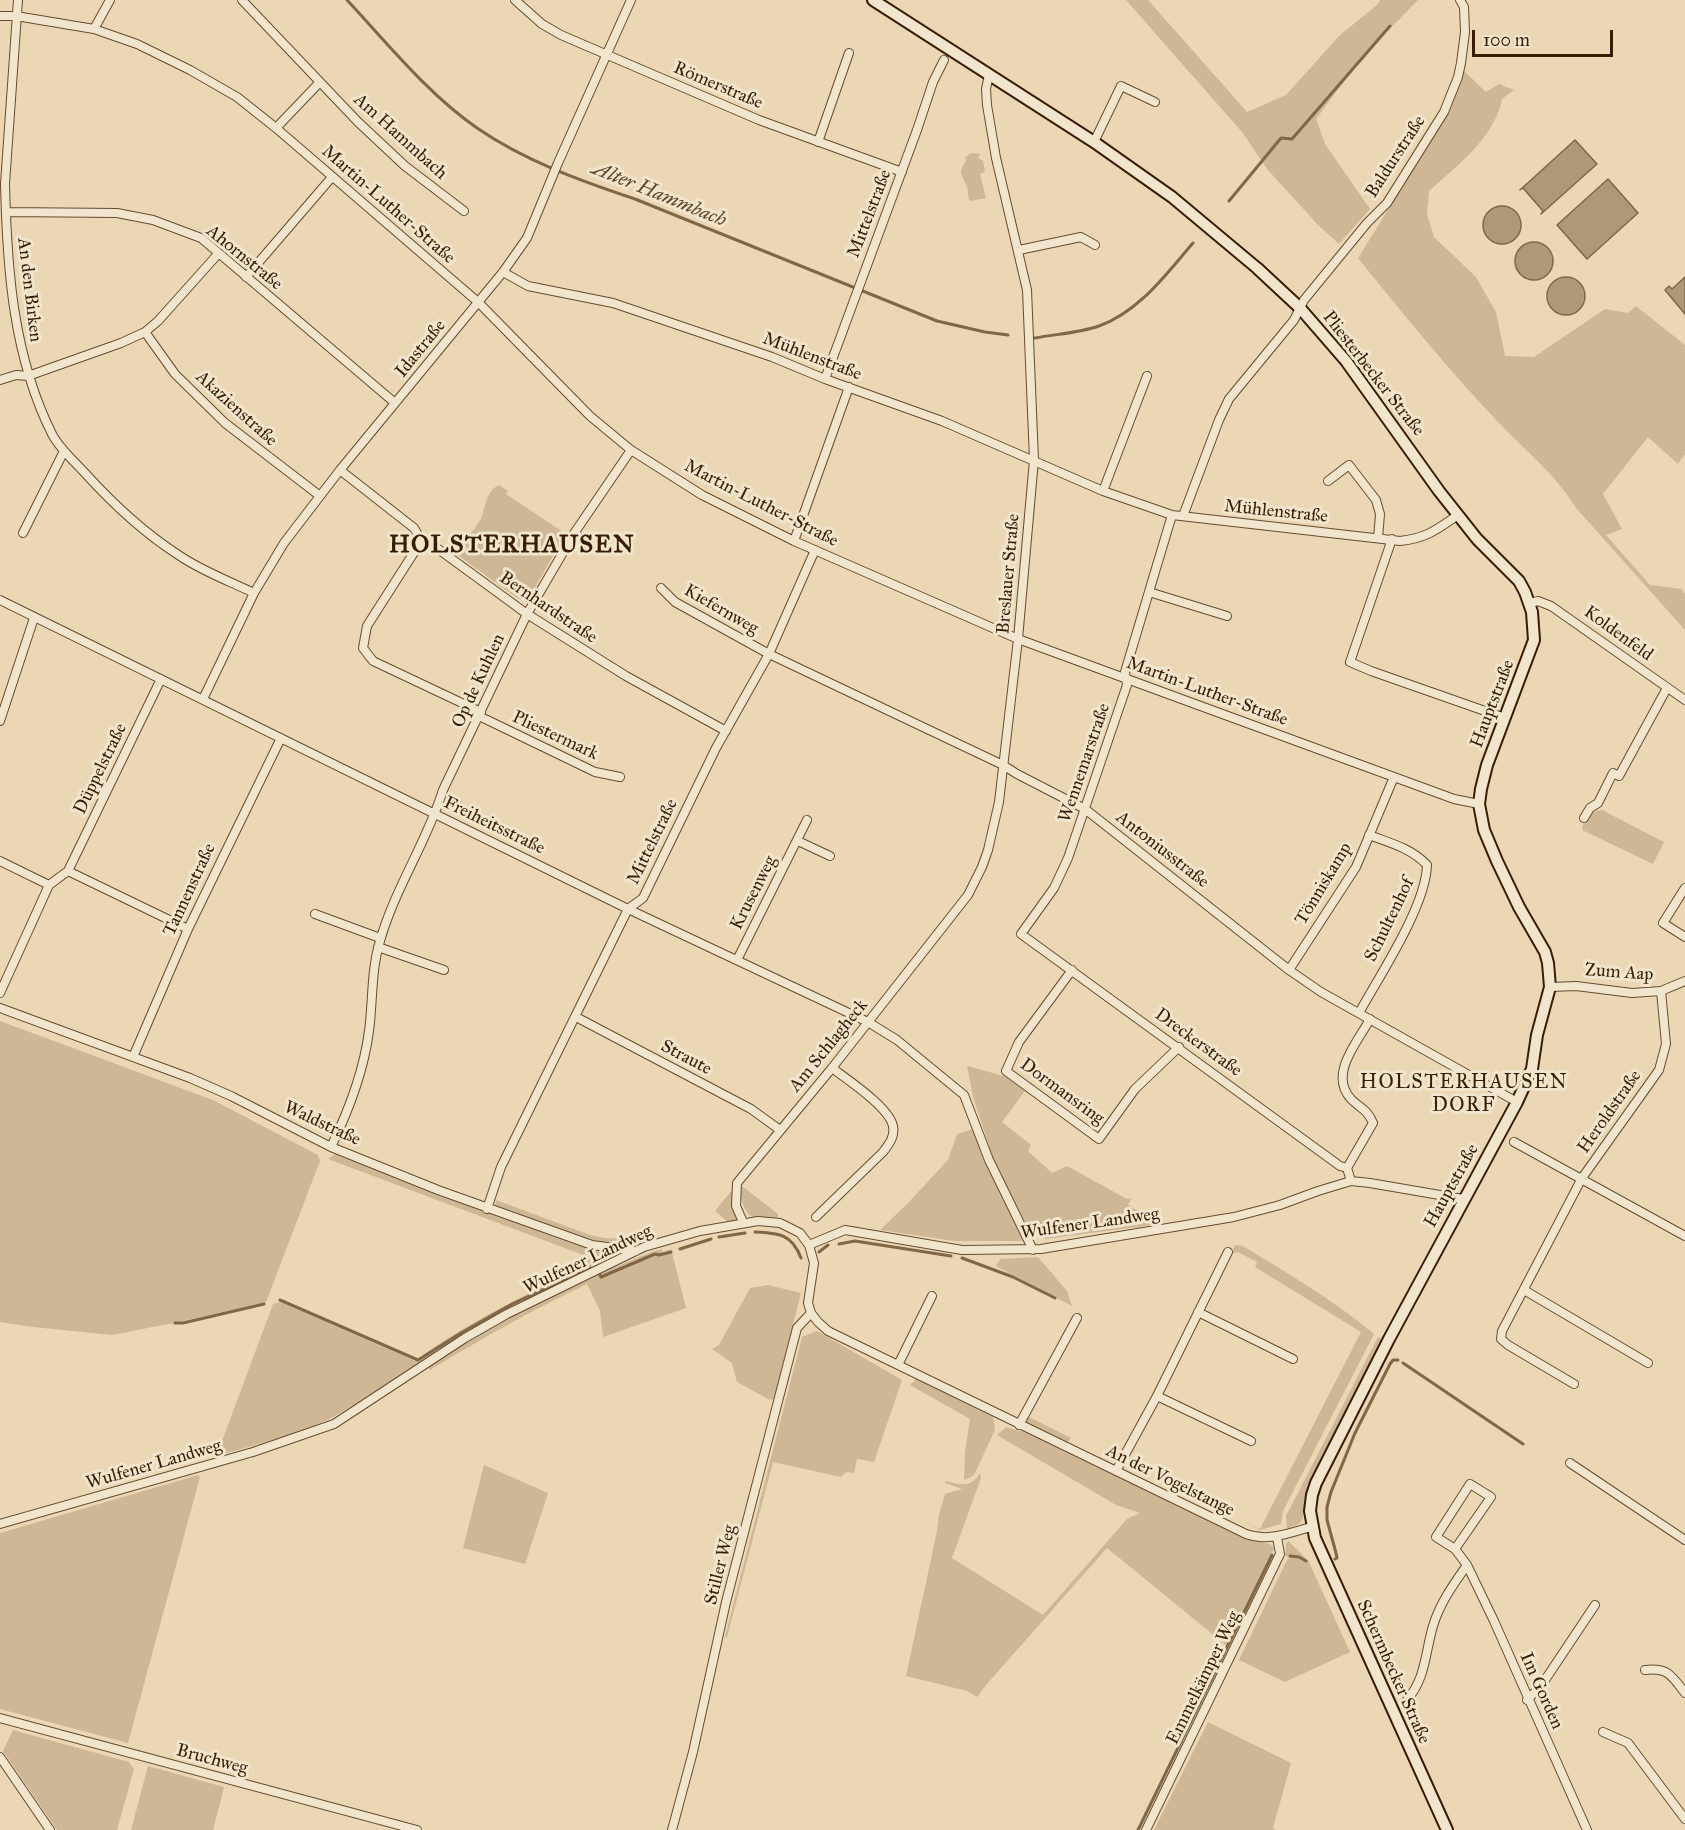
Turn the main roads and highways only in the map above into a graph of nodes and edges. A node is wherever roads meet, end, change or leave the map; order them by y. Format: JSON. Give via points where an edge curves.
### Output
{"nodes":[{"id":1,"x":873,"y":0,"type":"edge"},
{"id":2,"x":1519,"y":581,"type":"joint"},
{"id":3,"x":1311,"y":1527,"type":"joint"},
{"id":4,"x":1447,"y":1830,"type":"edge"}],
"edges":[{"from":1,"to":2,"type":"main road","name":"Pliesterbecker Straße","via":[[1094,142],[1172,197],[1257,268],[1300,308],[1346,361],[1458,515]]},
{"from":2,"to":3,"type":"main road","name":"Hauptstraße","via":[[1530,603],[1534,640],[1485,771],[1479,804],[1484,830],[1497,861],[1545,952],[1550,987],[1532,1069],[1316,1483],[1310,1503]]},
{"from":3,"to":4,"type":"main road","name":"Schermbecker Straße"}]}
